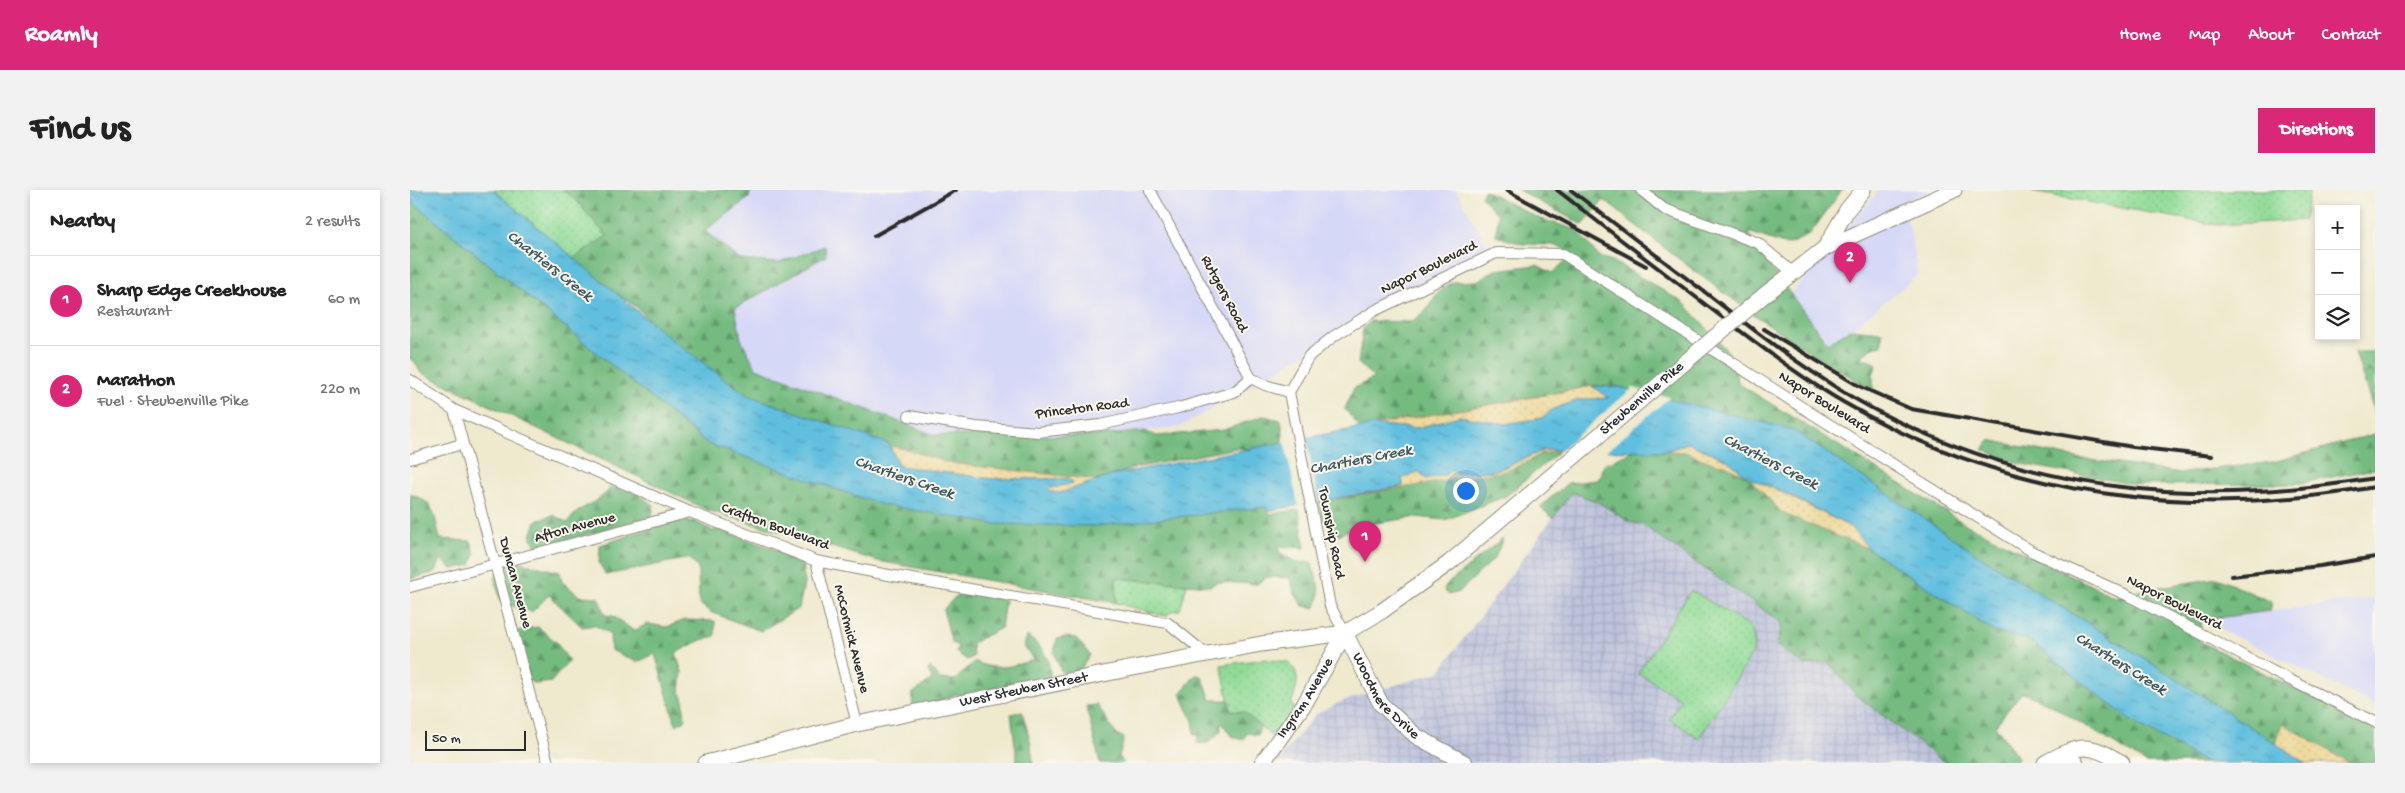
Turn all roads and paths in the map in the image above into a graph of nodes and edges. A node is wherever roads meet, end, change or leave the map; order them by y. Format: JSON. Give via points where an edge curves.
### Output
{"nodes":[{"id":1,"x":1150,"y":190,"type":"edge"},
{"id":2,"x":1641,"y":190,"type":"edge"},
{"id":3,"x":1863,"y":190,"type":"edge"},
{"id":4,"x":1954,"y":190,"type":"edge"},
{"id":5,"x":1825,"y":248,"type":"junction"},
{"id":6,"x":1792,"y":272,"type":"junction"},
{"id":7,"x":1251,"y":378,"type":"junction"},
{"id":8,"x":410,"y":380,"type":"edge"},
{"id":9,"x":1289,"y":392,"type":"junction"},
{"id":10,"x":454,"y":410,"type":"junction"},
{"id":11,"x":909,"y":416,"type":"dead end"},
{"id":12,"x":462,"y":444,"type":"junction"},
{"id":13,"x":410,"y":459,"type":"edge"},
{"id":14,"x":690,"y":512,"type":"junction"},
{"id":15,"x":816,"y":561,"type":"junction"},
{"id":16,"x":495,"y":565,"type":"junction"},
{"id":17,"x":410,"y":587,"type":"edge"},
{"id":18,"x":1345,"y":633,"type":"junction"},
{"id":19,"x":1206,"y":654,"type":"junction"},
{"id":20,"x":2375,"y":722,"type":"edge"},
{"id":21,"x":857,"y":724,"type":"junction"},
{"id":22,"x":2047,"y":762,"type":"edge"},
{"id":23,"x":548,"y":763,"type":"edge"},
{"id":24,"x":706,"y":763,"type":"edge"},
{"id":25,"x":1262,"y":763,"type":"edge"},
{"id":26,"x":1465,"y":763,"type":"edge"},
{"id":27,"x":2076,"y":763,"type":"edge"},
{"id":28,"x":2122,"y":763,"type":"edge"}],
"edges":[{"from":1,"to":7,"type":"street","name":"Rutgers Road"},
{"from":2,"to":6,"type":"street","via":[[1664,208],[1758,243]]},
{"from":3,"to":5,"type":"main road"},
{"from":4,"to":5,"type":"main road","name":"Steubenville Pike"},
{"from":5,"to":6,"type":"main road","name":"Steubenville Pike"},
{"from":6,"to":18,"type":"main road","name":"Steubenville Pike","bridge":true,"via":[[1450,563]]},
{"from":7,"to":9,"type":"street"},
{"from":7,"to":11,"type":"street","name":"Princeton Road","via":[[1234,392],[1178,408],[1100,425],[1038,432],[976,427]]},
{"from":8,"to":10,"type":"street","name":"Crafton Boulevard"},
{"from":9,"to":18,"type":"street","name":"Township Road","via":[[1330,606]]},
{"from":9,"to":20,"type":"street","name":"Napor Boulevard","via":[[1309,356],[1376,310],[1496,253],[1563,254],[2033,552],[2131,597]]},
{"from":10,"to":12,"type":"street","name":"Duncan Avenue"},
{"from":10,"to":14,"type":"street","name":"Crafton Boulevard"},
{"from":12,"to":13,"type":"street"},
{"from":12,"to":16,"type":"street","name":"Duncan Avenue"},
{"from":14,"to":15,"type":"street","name":"Crafton Boulevard"},
{"from":14,"to":16,"type":"street","name":"Afton Avenue"},
{"from":15,"to":19,"type":"street","name":"Crafton Boulevard","via":[[1168,623]]},
{"from":15,"to":21,"type":"street","name":"McCormick Avenue"},
{"from":16,"to":17,"type":"street","name":"Afton Avenue"},
{"from":16,"to":23,"type":"street","name":"Duncan Avenue"},
{"from":18,"to":19,"type":"main road","name":"West Steuben Street"},
{"from":18,"to":25,"type":"main road","name":"Ingram Avenue","via":[[1305,703]]},
{"from":18,"to":26,"type":"main road","name":"Woodmere Drive","via":[[1381,704],[1416,736]]},
{"from":19,"to":21,"type":"main road","name":"West Steuben Street"},
{"from":21,"to":24,"type":"main road","name":"West Steuben Street"},
{"from":22,"to":27,"type":"main road","via":[[2063,760]]},
{"from":22,"to":28,"type":"main road","via":[[2064,752],[2088,748],[2099,750]]}]}
